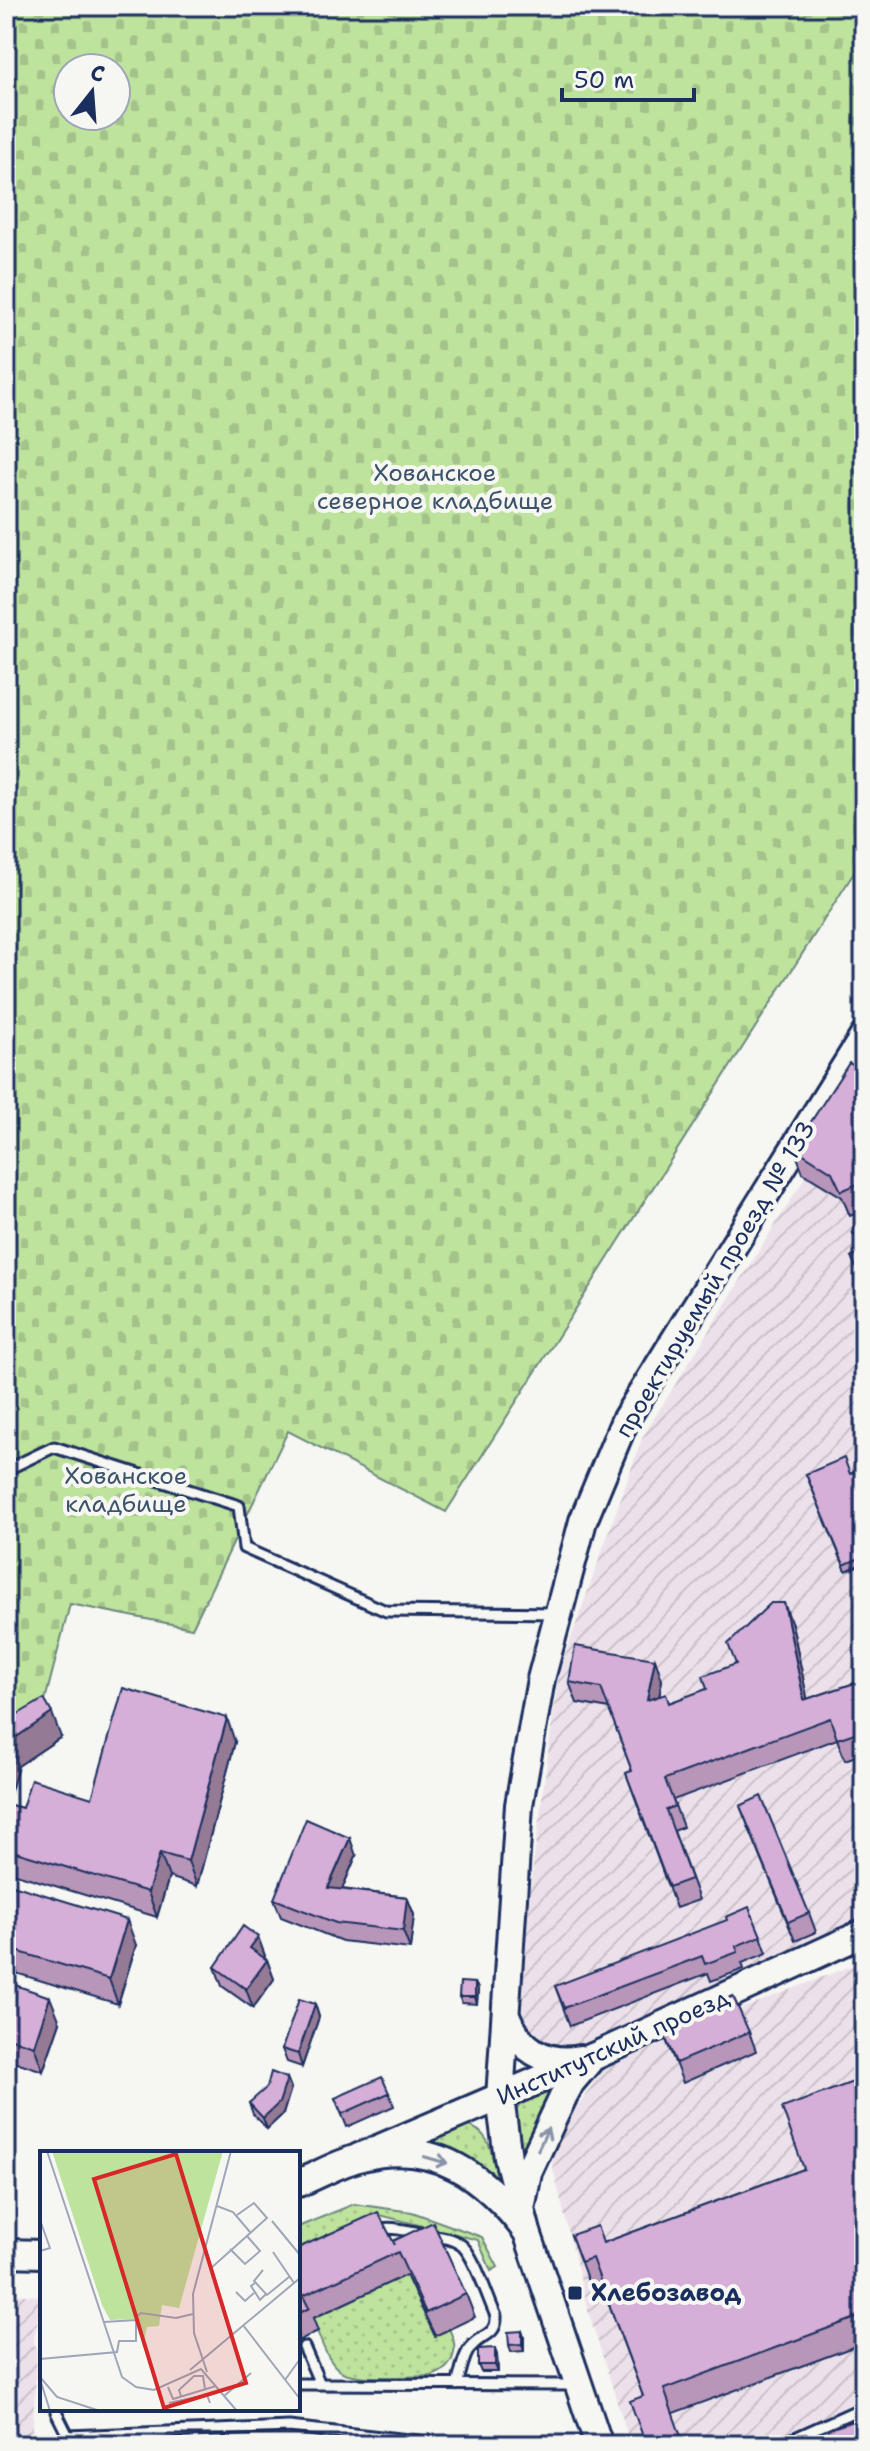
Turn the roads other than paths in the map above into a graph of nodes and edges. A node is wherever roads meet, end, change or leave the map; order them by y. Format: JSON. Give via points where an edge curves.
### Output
{"nodes":[{"id":1,"x":864,"y":1036,"type":"edge"},
{"id":2,"x":6,"y":1470,"type":"edge"},
{"id":3,"x":559,"y":1613,"type":"junction"},
{"id":4,"x":864,"y":1933,"type":"edge"},
{"id":5,"x":506,"y":2015,"type":"junction"},
{"id":6,"x":595,"y":2056,"type":"junction"},
{"id":7,"x":500,"y":2098,"type":"junction"},
{"id":8,"x":359,"y":2157,"type":"junction"},
{"id":9,"x":300,"y":2182,"type":"edge"},
{"id":10,"x":524,"y":2222,"type":"junction"},
{"id":11,"x":359,"y":2237,"type":"edge"},
{"id":12,"x":6,"y":2253,"type":"edge"},
{"id":13,"x":40,"y":2254,"type":"edge"},
{"id":14,"x":304,"y":2347,"type":"dead end"},
{"id":15,"x":300,"y":2384,"type":"edge"},
{"id":16,"x":320,"y":2384,"type":"junction"},
{"id":17,"x":457,"y":2385,"type":"junction"},
{"id":18,"x":577,"y":2385,"type":"junction"},
{"id":19,"x":864,"y":2407,"type":"edge"},
{"id":20,"x":56,"y":2412,"type":"dead end"},
{"id":21,"x":455,"y":2445,"type":"edge"},
{"id":22,"x":599,"y":2445,"type":"edge"},
{"id":23,"x":779,"y":2445,"type":"edge"}],
"edges":[{"from":1,"to":3,"type":"street","name":"проектируемый проезд № 133","via":[[625,1420],[583,1521]]},
{"from":2,"to":3,"type":"lane","via":[[54,1447],[239,1506],[244,1548],[386,1611]]},
{"from":3,"to":5,"type":"street","name":"проектируемый проезд № 133","via":[[541,1679],[519,1805]]},
{"from":4,"to":6,"type":"street","name":"Институтский проезд"},
{"from":5,"to":6,"type":"street","via":[[526,2048],[549,2059],[567,2062]]},
{"from":5,"to":7,"type":"street","name":"проектируемый проезд № 133"},
{"from":6,"to":7,"type":"street","name":"Институтский проезд"},
{"from":10,"to":6,"type":"street","one_way":true,"via":[[528,2172],[564,2095]]},
{"from":7,"to":8,"type":"street","name":"Институтский проезд"},
{"from":7,"to":10,"type":"street","name":"проектируемый проезд № 133"},
{"from":8,"to":9,"type":"street","name":"Институтский проезд"},
{"from":8,"to":10,"type":"street","one_way":true,"via":[[409,2153],[457,2167],[479,2179]]},
{"from":10,"to":18,"type":"street","name":"проектируемый проезд № 133"},
{"from":11,"to":17,"type":"lane","via":[[386,2227],[404,2229],[449,2239],[468,2253],[496,2323],[490,2335],[471,2347]]},
{"from":12,"to":13,"type":"street"},
{"from":14,"to":16,"type":"lane"},
{"from":15,"to":16,"type":"lane"},
{"from":16,"to":17,"type":"lane"},
{"from":17,"to":18,"type":"lane"},
{"from":18,"to":22,"type":"street","name":"проектируемый проезд № 133"},
{"from":19,"to":23,"type":"lane"},
{"from":20,"to":21,"type":"lane","via":[[68,2436],[289,2427]]}]}
